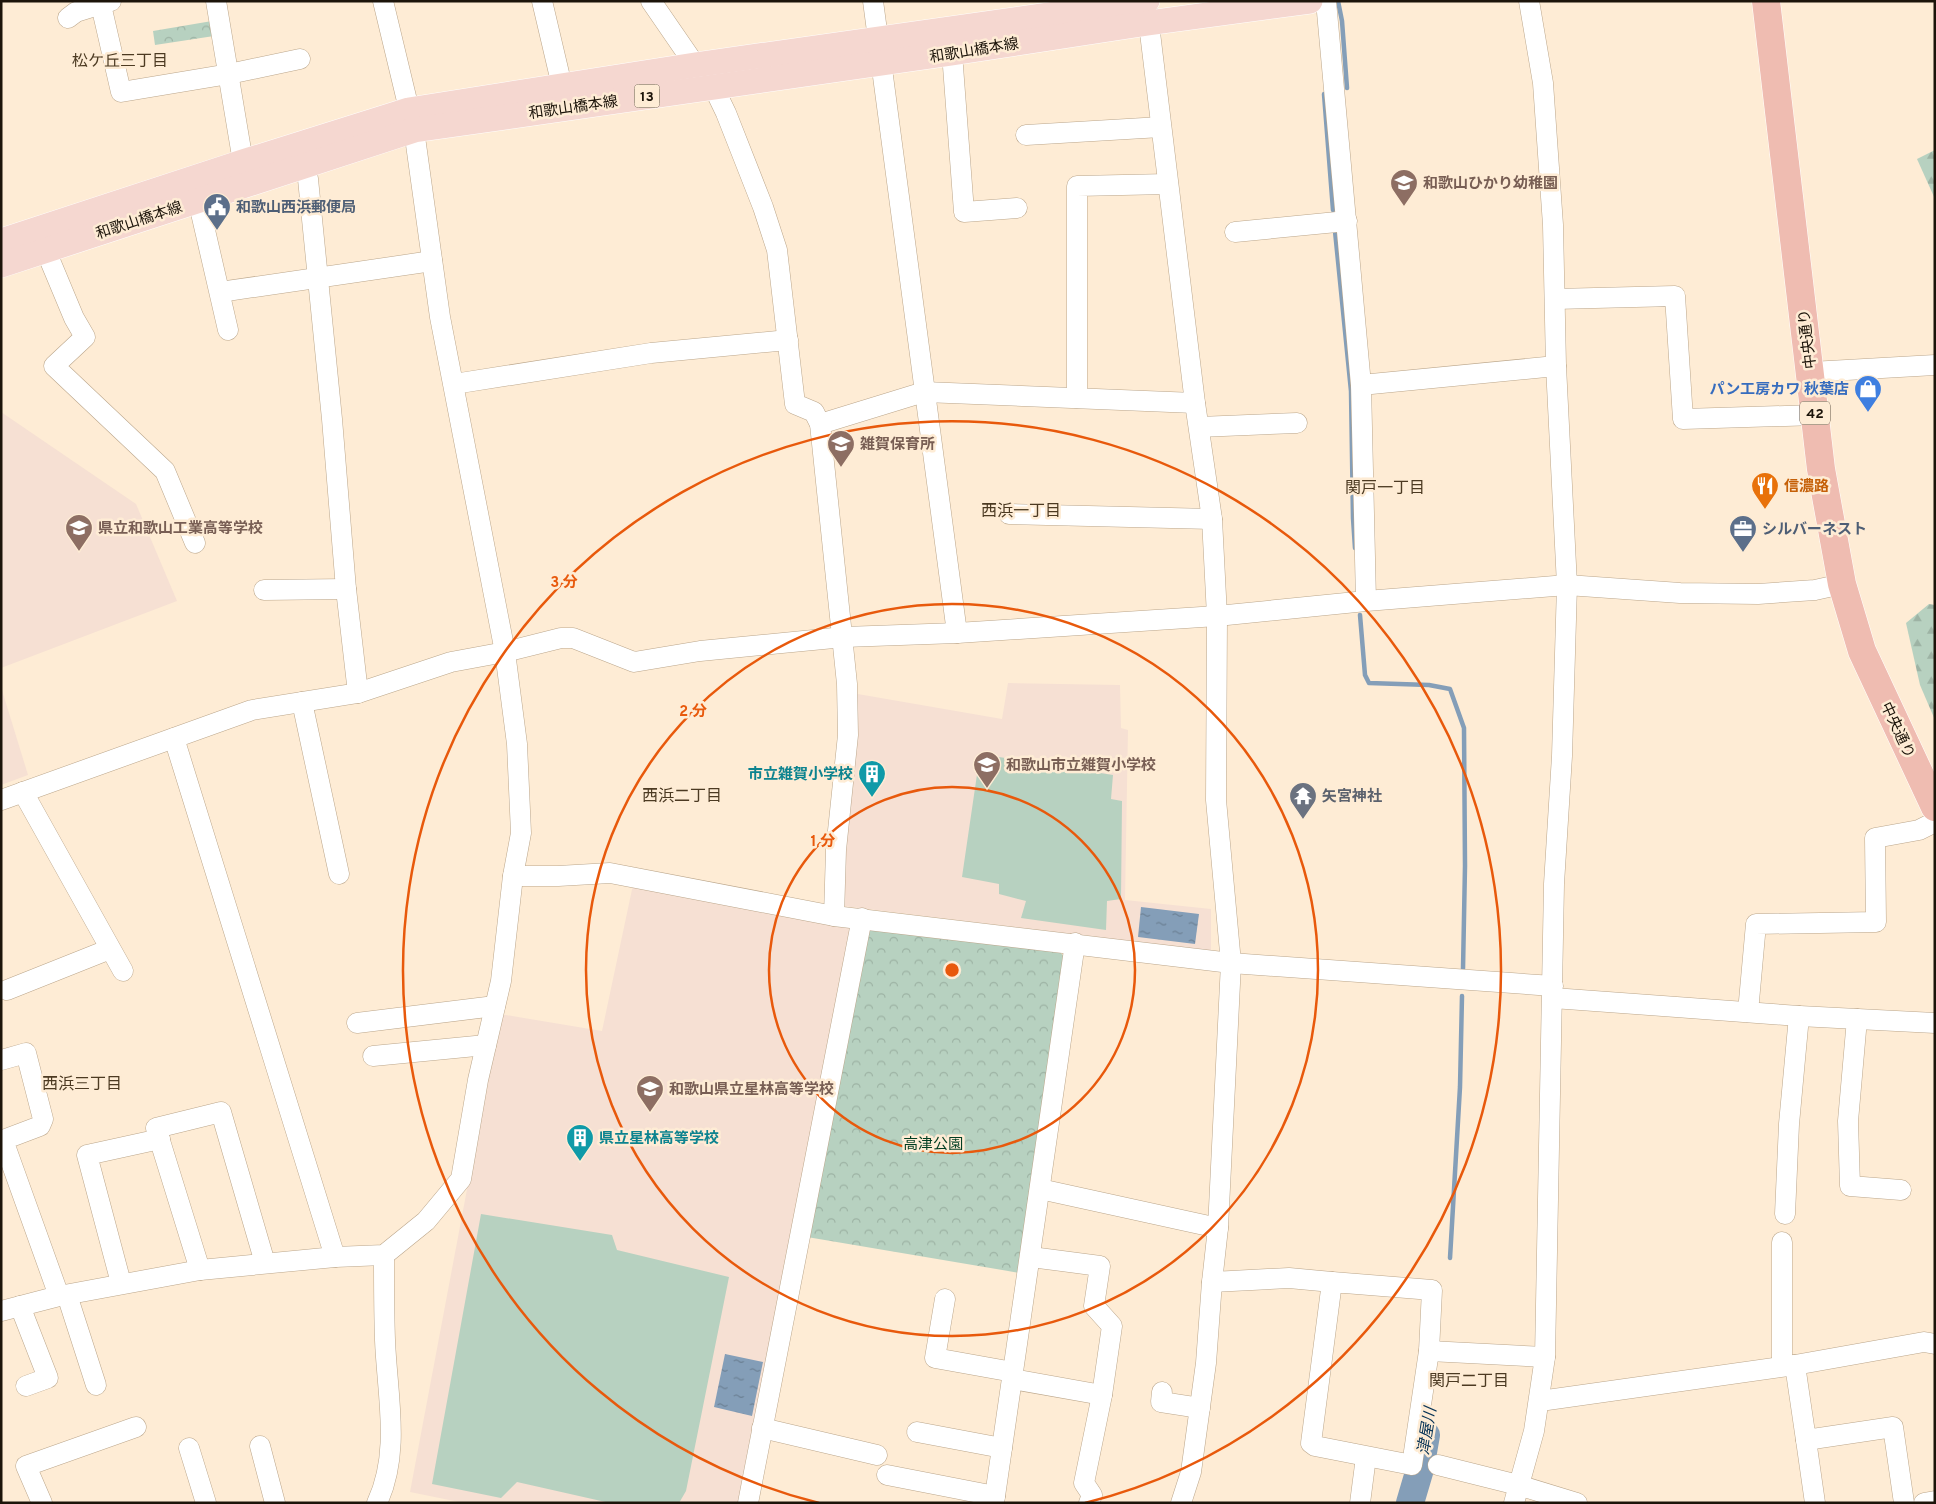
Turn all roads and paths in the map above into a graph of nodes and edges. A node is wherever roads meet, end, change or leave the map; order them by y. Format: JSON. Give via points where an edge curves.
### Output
{"nodes":[{"id":1,"x":216,"y":1,"type":"edge"},
{"id":2,"x":383,"y":1,"type":"edge"},
{"id":3,"x":542,"y":1,"type":"edge"},
{"id":4,"x":651,"y":1,"type":"edge"},
{"id":5,"x":874,"y":1,"type":"edge"},
{"id":6,"x":1310,"y":1,"type":"edge"},
{"id":7,"x":1326,"y":1,"type":"edge"},
{"id":8,"x":1529,"y":1,"type":"edge"},
{"id":9,"x":1766,"y":1,"type":"edge"},
{"id":10,"x":106,"y":3,"type":"edge"},
{"id":11,"x":1147,"y":7,"type":"edge"},
{"id":12,"x":68,"y":18,"type":"dead end"},
{"id":13,"x":880,"y":52,"type":"junction"},
{"id":14,"x":952,"y":53,"type":"junction"},
{"id":15,"x":300,"y":60,"type":"dead end"},
{"id":16,"x":695,"y":65,"type":"junction"},
{"id":17,"x":229,"y":74,"type":"junction"},
{"id":18,"x":562,"y":86,"type":"junction"},
{"id":19,"x":713,"y":86,"type":"junction"},
{"id":20,"x":412,"y":120,"type":"junction"},
{"id":21,"x":1161,"y":127,"type":"junction"},
{"id":22,"x":1026,"y":135,"type":"dead end"},
{"id":23,"x":242,"y":162,"type":"junction"},
{"id":24,"x":304,"y":166,"type":"junction"},
{"id":25,"x":1168,"y":184,"type":"junction"},
{"id":26,"x":198,"y":200,"type":"junction"},
{"id":27,"x":1017,"y":208,"type":"dead end"},
{"id":28,"x":1346,"y":221,"type":"junction"},
{"id":29,"x":1235,"y":232,"type":"dead end"},
{"id":30,"x":1,"y":241,"type":"edge"},
{"id":31,"x":46,"y":251,"type":"junction"},
{"id":32,"x":432,"y":261,"type":"junction"},
{"id":33,"x":1,"y":264,"type":"edge"},
{"id":34,"x":317,"y":278,"type":"junction"},
{"id":35,"x":220,"y":292,"type":"junction"},
{"id":36,"x":1556,"y":299,"type":"junction"},
{"id":37,"x":228,"y":330,"type":"dead end"},
{"id":38,"x":788,"y":340,"type":"junction"},
{"id":39,"x":1935,"y":365,"type":"edge"},
{"id":40,"x":1556,"y":366,"type":"junction"},
{"id":41,"x":1811,"y":372,"type":"junction"},
{"id":42,"x":454,"y":384,"type":"junction"},
{"id":43,"x":1361,"y":385,"type":"junction"},
{"id":44,"x":924,"y":392,"type":"junction"},
{"id":45,"x":1077,"y":398,"type":"junction"},
{"id":46,"x":1195,"y":402,"type":"junction"},
{"id":47,"x":1816,"y":415,"type":"junction"},
{"id":48,"x":1297,"y":423,"type":"dead end"},
{"id":49,"x":820,"y":424,"type":"junction"},
{"id":50,"x":1199,"y":427,"type":"junction"},
{"id":51,"x":1009,"y":514,"type":"dead end"},
{"id":52,"x":1212,"y":520,"type":"junction"},
{"id":53,"x":195,"y":543,"type":"dead end"},
{"id":54,"x":1842,"y":584,"type":"junction"},
{"id":55,"x":1567,"y":585,"type":"junction"},
{"id":56,"x":346,"y":589,"type":"junction"},
{"id":57,"x":264,"y":590,"type":"dead end"},
{"id":58,"x":1366,"y":601,"type":"junction"},
{"id":59,"x":1217,"y":616,"type":"junction"},
{"id":60,"x":957,"y":633,"type":"junction"},
{"id":61,"x":844,"y":637,"type":"junction"},
{"id":62,"x":505,"y":652,"type":"junction"},
{"id":63,"x":358,"y":693,"type":"junction"},
{"id":64,"x":302,"y":702,"type":"junction"},
{"id":65,"x":174,"y":738,"type":"junction"},
{"id":66,"x":23,"y":792,"type":"junction"},
{"id":67,"x":1,"y":800,"type":"edge"},
{"id":68,"x":1935,"y":807,"type":"edge"},
{"id":69,"x":1935,"y":822,"type":"edge"},
{"id":70,"x":339,"y":874,"type":"dead end"},
{"id":71,"x":513,"y":876,"type":"junction"},
{"id":72,"x":834,"y":916,"type":"junction"},
{"id":73,"x":862,"y":918,"type":"junction"},
{"id":74,"x":1075,"y":944,"type":"junction"},
{"id":75,"x":110,"y":949,"type":"junction"},
{"id":76,"x":1231,"y":963,"type":"junction"},
{"id":77,"x":123,"y":972,"type":"dead end"},
{"id":78,"x":7,"y":990,"type":"dead end"},
{"id":79,"x":1553,"y":992,"type":"junction"},
{"id":80,"x":496,"y":1006,"type":"junction"},
{"id":81,"x":1748,"y":1012,"type":"junction"},
{"id":82,"x":1799,"y":1016,"type":"junction"},
{"id":83,"x":1857,"y":1019,"type":"junction"},
{"id":84,"x":357,"y":1023,"type":"dead end"},
{"id":85,"x":1935,"y":1023,"type":"edge"},
{"id":86,"x":486,"y":1045,"type":"junction"},
{"id":87,"x":373,"y":1056,"type":"dead end"},
{"id":88,"x":1,"y":1060,"type":"edge"},
{"id":89,"x":160,"y":1139,"type":"junction"},
{"id":90,"x":1040,"y":1189,"type":"junction"},
{"id":91,"x":1902,"y":1190,"type":"dead end"},
{"id":92,"x":1785,"y":1214,"type":"dead end"},
{"id":93,"x":1218,"y":1228,"type":"junction"},
{"id":94,"x":1782,"y":1242,"type":"dead end"},
{"id":95,"x":384,"y":1255,"type":"junction"},
{"id":96,"x":335,"y":1257,"type":"junction"},
{"id":97,"x":1031,"y":1257,"type":"junction"},
{"id":98,"x":265,"y":1263,"type":"junction"},
{"id":99,"x":200,"y":1270,"type":"junction"},
{"id":100,"x":1212,"y":1282,"type":"junction"},
{"id":101,"x":1332,"y":1282,"type":"junction"},
{"id":102,"x":122,"y":1283,"type":"junction"},
{"id":103,"x":63,"y":1295,"type":"junction"},
{"id":104,"x":945,"y":1299,"type":"dead end"},
{"id":105,"x":11,"y":1308,"type":"edge"},
{"id":106,"x":1935,"y":1344,"type":"edge"},
{"id":107,"x":1429,"y":1351,"type":"junction"},
{"id":108,"x":1545,"y":1357,"type":"junction"},
{"id":109,"x":1789,"y":1366,"type":"junction"},
{"id":110,"x":1013,"y":1376,"type":"junction"},
{"id":111,"x":96,"y":1385,"type":"dead end"},
{"id":112,"x":26,"y":1386,"type":"dead end"},
{"id":113,"x":1162,"y":1392,"type":"dead end"},
{"id":114,"x":1102,"y":1395,"type":"junction"},
{"id":115,"x":1540,"y":1401,"type":"junction"},
{"id":116,"x":1200,"y":1408,"type":"junction"},
{"id":117,"x":136,"y":1427,"type":"dead end"},
{"id":118,"x":762,"y":1428,"type":"junction"},
{"id":119,"x":917,"y":1432,"type":"dead end"},
{"id":120,"x":1806,"y":1440,"type":"junction"},
{"id":121,"x":260,"y":1446,"type":"dead end"},
{"id":122,"x":189,"y":1448,"type":"dead end"},
{"id":123,"x":1002,"y":1448,"type":"junction"},
{"id":124,"x":877,"y":1454,"type":"dead end"},
{"id":125,"x":1366,"y":1457,"type":"junction"},
{"id":126,"x":1438,"y":1465,"type":"dead end"},
{"id":127,"x":887,"y":1475,"type":"dead end"},
{"id":128,"x":1516,"y":1494,"type":"edge"},
{"id":129,"x":994,"y":1500,"type":"edge"},
{"id":130,"x":1935,"y":1501,"type":"edge"},
{"id":131,"x":42,"y":1503,"type":"edge"},
{"id":132,"x":206,"y":1503,"type":"edge"},
{"id":133,"x":275,"y":1503,"type":"edge"},
{"id":134,"x":377,"y":1503,"type":"edge"},
{"id":135,"x":748,"y":1503,"type":"edge"},
{"id":136,"x":1089,"y":1503,"type":"edge"},
{"id":137,"x":1182,"y":1503,"type":"edge"},
{"id":138,"x":1360,"y":1503,"type":"edge"},
{"id":139,"x":1576,"y":1503,"type":"edge"},
{"id":140,"x":1815,"y":1503,"type":"edge"},
{"id":141,"x":1904,"y":1503,"type":"edge"},
{"id":142,"x":1924,"y":1503,"type":"edge"}],
"edges":[{"from":1,"to":17,"type":"street"},
{"from":2,"to":20,"type":"street"},
{"from":3,"to":18,"type":"street"},
{"from":4,"to":16,"type":"street"},
{"from":5,"to":13,"type":"street"},
{"from":6,"to":11,"type":"main road","name":"和歌山橋本線","number":"13"},
{"from":7,"to":28,"type":"street"},
{"from":8,"to":36,"type":"street","via":[[1543,83]]},
{"from":9,"to":41,"type":"highway","name":"中央通り","number":"42"},
{"from":10,"to":12,"type":"street","via":[[76,12]]},
{"from":10,"to":17,"type":"street","via":[[121,92]]},
{"from":11,"to":13,"type":"main road","name":"和歌山橋本線","number":"13"},
{"from":11,"to":14,"type":"main road","name":"和歌山橋本線","number":"13"},
{"from":11,"to":21,"type":"street"},
{"from":13,"to":14,"type":"main road","name":"和歌山橋本線","number":"13"},
{"from":13,"to":16,"type":"main road","name":"和歌山橋本線","number":"13"},
{"from":13,"to":19,"type":"main road","name":"和歌山橋本線","number":"13"},
{"from":13,"to":44,"type":"street"},
{"from":14,"to":27,"type":"street","via":[[964,212]]},
{"from":15,"to":17,"type":"street"},
{"from":16,"to":18,"type":"main road","name":"和歌山橋本線","number":"13"},
{"from":16,"to":19,"type":"street"},
{"from":17,"to":23,"type":"street"},
{"from":18,"to":20,"type":"main road","name":"和歌山橋本線","number":"13"},
{"from":19,"to":20,"type":"main road","name":"和歌山橋本線","number":"13"},
{"from":19,"to":38,"type":"street","via":[[763,207],[777,250]]},
{"from":20,"to":23,"type":"main road","name":"和歌山橋本線","number":"13"},
{"from":20,"to":24,"type":"main road","name":"和歌山橋本線","number":"13"},
{"from":20,"to":32,"type":"street"},
{"from":21,"to":22,"type":"street"},
{"from":21,"to":25,"type":"street"},
{"from":23,"to":30,"type":"main road","name":"和歌山橋本線","number":"13"},
{"from":24,"to":26,"type":"main road","name":"和歌山橋本線","number":"13"},
{"from":24,"to":34,"type":"street"},
{"from":25,"to":45,"type":"street","via":[[1077,186]]},
{"from":25,"to":46,"type":"street"},
{"from":26,"to":31,"type":"main road","name":"和歌山橋本線","number":"13"},
{"from":26,"to":35,"type":"street"},
{"from":28,"to":29,"type":"street"},
{"from":28,"to":43,"type":"street"},
{"from":31,"to":33,"type":"main road","name":"和歌山橋本線","number":"13"},
{"from":31,"to":53,"type":"street","via":[[85,337],[54,366],[165,471]]},
{"from":32,"to":34,"type":"street"},
{"from":32,"to":42,"type":"street"},
{"from":34,"to":35,"type":"street"},
{"from":34,"to":56,"type":"street"},
{"from":35,"to":37,"type":"street"},
{"from":36,"to":40,"type":"street"},
{"from":36,"to":47,"type":"street","via":[[1675,296],[1683,419]]},
{"from":38,"to":42,"type":"street","via":[[651,352]]},
{"from":38,"to":49,"type":"street","via":[[795,404],[814,412]]},
{"from":39,"to":41,"type":"street"},
{"from":40,"to":43,"type":"street"},
{"from":40,"to":55,"type":"street"},
{"from":41,"to":47,"type":"highway","name":"中央通り","number":"42"},
{"from":42,"to":62,"type":"street"},
{"from":43,"to":58,"type":"street"},
{"from":44,"to":45,"type":"street"},
{"from":44,"to":49,"type":"street"},
{"from":44,"to":60,"type":"street"},
{"from":45,"to":46,"type":"street"},
{"from":46,"to":50,"type":"street"},
{"from":47,"to":54,"type":"highway","name":"中央通り","number":"42","via":[[1821,469]]},
{"from":48,"to":50,"type":"street"},
{"from":49,"to":61,"type":"street"},
{"from":50,"to":52,"type":"street"},
{"from":51,"to":52,"type":"street"},
{"from":52,"to":59,"type":"street"},
{"from":54,"to":55,"type":"street","via":[[1815,590],[1758,594],[1680,593]]},
{"from":54,"to":68,"type":"highway","name":"中央通り","number":"42","via":[[1862,651]]},
{"from":55,"to":58,"type":"street"},
{"from":55,"to":79,"type":"street","via":[[1554,884]]},
{"from":56,"to":57,"type":"street"},
{"from":56,"to":63,"type":"street"},
{"from":58,"to":59,"type":"street"},
{"from":59,"to":60,"type":"street"},
{"from":59,"to":76,"type":"street","via":[[1216,800]]},
{"from":60,"to":61,"type":"street"},
{"from":61,"to":62,"type":"street","via":[[700,651],[634,662],[573,638]]},
{"from":61,"to":72,"type":"street","via":[[848,734],[836,850]]},
{"from":62,"to":63,"type":"street","via":[[451,662]]},
{"from":62,"to":71,"type":"street","via":[[517,744],[521,833]]},
{"from":63,"to":64,"type":"street"},
{"from":64,"to":65,"type":"street","via":[[252,710]]},
{"from":64,"to":70,"type":"street"},
{"from":65,"to":66,"type":"street"},
{"from":65,"to":96,"type":"street"},
{"from":66,"to":67,"type":"street"},
{"from":66,"to":75,"type":"street"},
{"from":69,"to":81,"type":"street","via":[[1919,830],[1875,838],[1876,922],[1756,924]]},
{"from":71,"to":72,"type":"street","via":[[610,872]]},
{"from":71,"to":80,"type":"street"},
{"from":72,"to":73,"type":"street"},
{"from":73,"to":74,"type":"street"},
{"from":73,"to":118,"type":"street"},
{"from":74,"to":76,"type":"street"},
{"from":74,"to":90,"type":"street"},
{"from":75,"to":77,"type":"street"},
{"from":75,"to":78,"type":"street"},
{"from":76,"to":79,"type":"street"},
{"from":76,"to":93,"type":"street"},
{"from":79,"to":81,"type":"street"},
{"from":79,"to":108,"type":"street"},
{"from":80,"to":84,"type":"street"},
{"from":80,"to":86,"type":"street"},
{"from":81,"to":82,"type":"street"},
{"from":82,"to":83,"type":"street"},
{"from":82,"to":92,"type":"street"},
{"from":83,"to":85,"type":"street"},
{"from":83,"to":91,"type":"street","via":[[1848,1121],[1850,1186]]},
{"from":86,"to":87,"type":"street"},
{"from":86,"to":95,"type":"street","via":[[460,1179],[426,1221]]},
{"from":88,"to":103,"type":"street","via":[[26,1053],[43,1119],[40,1126],[3,1140]]},
{"from":89,"to":98,"type":"street","via":[[156,1128],[220,1112]]},
{"from":89,"to":99,"type":"street"},
{"from":89,"to":102,"type":"street","via":[[87,1155]]},
{"from":90,"to":93,"type":"street"},
{"from":90,"to":97,"type":"street"},
{"from":93,"to":100,"type":"street"},
{"from":94,"to":109,"type":"street"},
{"from":95,"to":96,"type":"street"},
{"from":95,"to":134,"type":"street","via":[[385,1340],[392,1438],[383,1490]]},
{"from":96,"to":98,"type":"street"},
{"from":97,"to":110,"type":"street"},
{"from":97,"to":114,"type":"street","via":[[1100,1266],[1094,1306],[1112,1326]]},
{"from":98,"to":99,"type":"street"},
{"from":99,"to":102,"type":"street"},
{"from":100,"to":101,"type":"street","via":[[1289,1278]]},
{"from":100,"to":116,"type":"street"},
{"from":101,"to":107,"type":"street","via":[[1432,1290]]},
{"from":101,"to":125,"type":"street","via":[[1311,1443]]},
{"from":102,"to":103,"type":"street"},
{"from":103,"to":105,"type":"street"},
{"from":103,"to":111,"type":"street"},
{"from":104,"to":110,"type":"street","via":[[935,1358]]},
{"from":105,"to":112,"type":"street","via":[[48,1378]]},
{"from":106,"to":109,"type":"street","via":[[1924,1342]]},
{"from":107,"to":108,"type":"street"},
{"from":107,"to":125,"type":"street","via":[[1412,1465]]},
{"from":108,"to":115,"type":"street"},
{"from":109,"to":115,"type":"street"},
{"from":109,"to":120,"type":"street"},
{"from":110,"to":114,"type":"street"},
{"from":110,"to":123,"type":"street"},
{"from":113,"to":116,"type":"street","via":[[1161,1402]]},
{"from":114,"to":136,"type":"street","via":[[1084,1483],[1092,1495]]},
{"from":115,"to":128,"type":"street"},
{"from":116,"to":137,"type":"street","via":[[1191,1472]]},
{"from":117,"to":131,"type":"street","via":[[26,1466]]},
{"from":118,"to":124,"type":"street"},
{"from":118,"to":135,"type":"street"},
{"from":119,"to":123,"type":"street"},
{"from":120,"to":140,"type":"street"},
{"from":120,"to":141,"type":"street","via":[[1893,1427]]},
{"from":121,"to":133,"type":"street"},
{"from":122,"to":132,"type":"street"},
{"from":123,"to":129,"type":"street"},
{"from":125,"to":138,"type":"street"},
{"from":126,"to":128,"type":"street"},
{"from":127,"to":129,"type":"street"},
{"from":128,"to":139,"type":"street"},
{"from":130,"to":142,"type":"street"}]}
